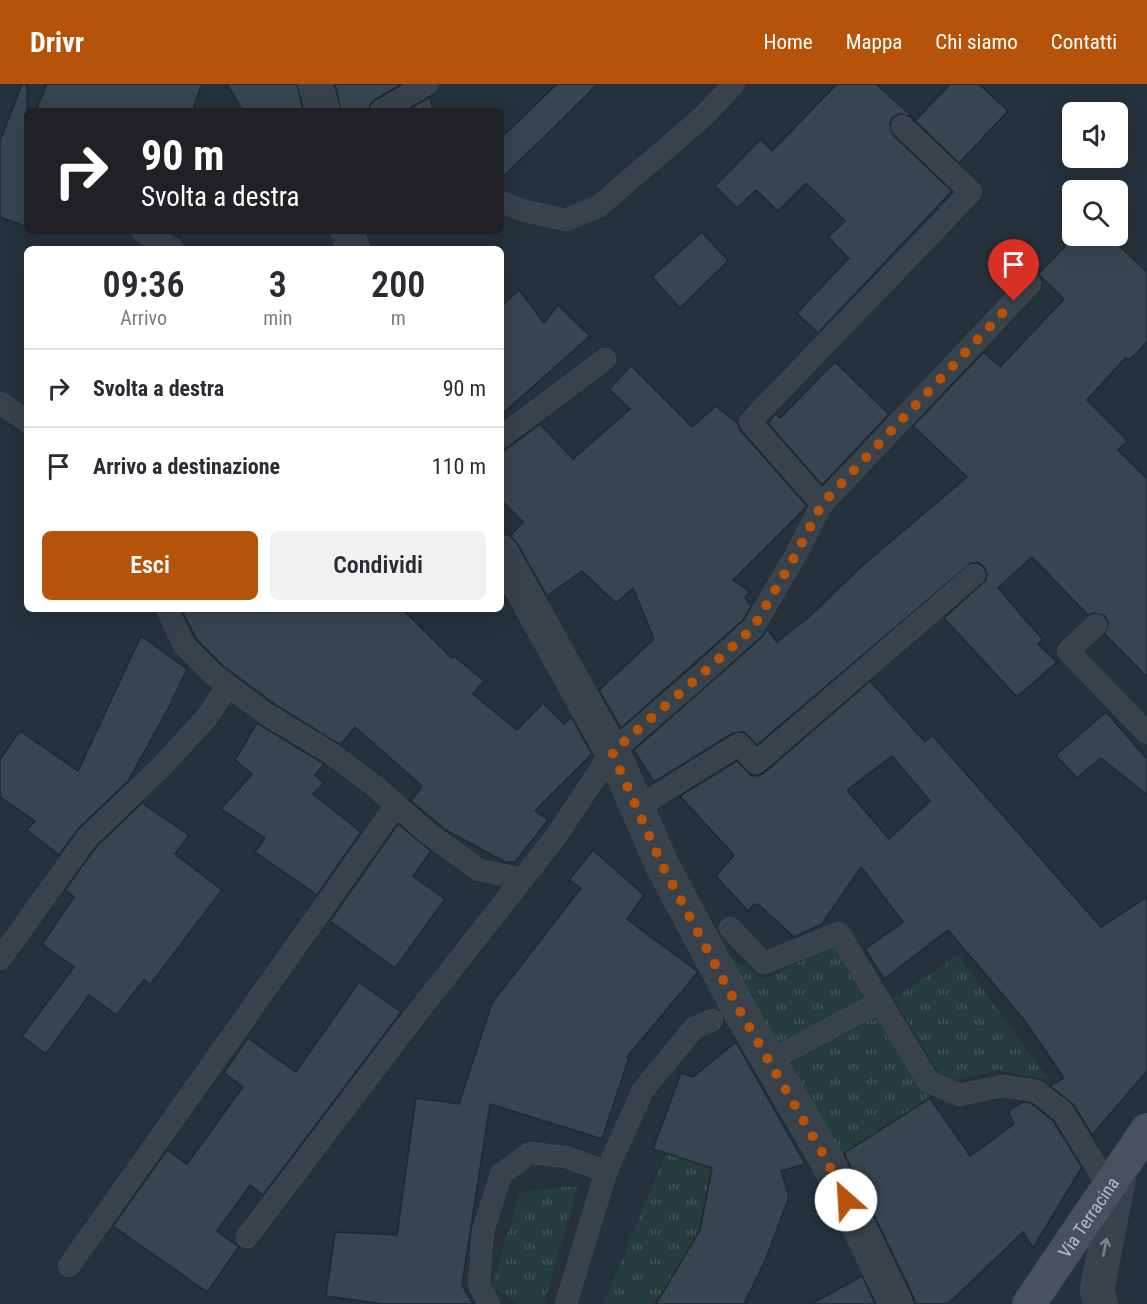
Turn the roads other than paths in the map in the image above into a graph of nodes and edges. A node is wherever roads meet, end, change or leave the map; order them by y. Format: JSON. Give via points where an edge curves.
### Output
{"nodes":[{"id":1,"x":315,"y":84,"type":"edge"},
{"id":2,"x":427,"y":84,"type":"edge"},
{"id":3,"x":734,"y":84,"type":"edge"},
{"id":4,"x":322,"y":108,"type":"edge"},
{"id":5,"x":386,"y":108,"type":"edge"},
{"id":6,"x":902,"y":126,"type":"dead end"},
{"id":7,"x":504,"y":203,"type":"edge"},
{"id":8,"x":147,"y":234,"type":"edge"},
{"id":9,"x":168,"y":246,"type":"edge"},
{"id":10,"x":1030,"y":284,"type":"dead end"},
{"id":11,"x":605,"y":358,"type":"dead end"},
{"id":12,"x":0,"y":403,"type":"edge"},
{"id":13,"x":24,"y":419,"type":"edge"},
{"id":14,"x":504,"y":434,"type":"edge"},
{"id":15,"x":822,"y":504,"type":"junction"},
{"id":16,"x":504,"y":557,"type":"edge"},
{"id":17,"x":974,"y":575,"type":"dead end"},
{"id":18,"x":168,"y":612,"type":"edge"},
{"id":19,"x":1096,"y":625,"type":"dead end"},
{"id":20,"x":228,"y":686,"type":"junction"},
{"id":21,"x":1147,"y":733,"type":"edge"},
{"id":22,"x":612,"y":752,"type":"junction"},
{"id":23,"x":396,"y":805,"type":"junction"},
{"id":24,"x":637,"y":808,"type":"junction"},
{"id":25,"x":523,"y":879,"type":"junction"},
{"id":26,"x":730,"y":928,"type":"dead end"},
{"id":27,"x":0,"y":959,"type":"edge"},
{"id":28,"x":880,"y":1002,"type":"junction"},
{"id":29,"x":712,"y":1020,"type":"dead end"},
{"id":30,"x":769,"y":1061,"type":"junction"},
{"id":31,"x":1147,"y":1130,"type":"edge"},
{"id":32,"x":606,"y":1173,"type":"junction"},
{"id":33,"x":1114,"y":1180,"type":"junction"},
{"id":34,"x":247,"y":1237,"type":"dead end"},
{"id":35,"x":69,"y":1266,"type":"dead end"},
{"id":36,"x":489,"y":1304,"type":"edge"},
{"id":37,"x":566,"y":1304,"type":"edge"},
{"id":38,"x":896,"y":1304,"type":"edge"},
{"id":39,"x":1029,"y":1304,"type":"edge"},
{"id":40,"x":1101,"y":1304,"type":"edge"}],
"edges":[{"from":1,"to":4,"type":"street"},
{"from":2,"to":5,"type":"lane"},
{"from":3,"to":7,"type":"lane","via":[[704,116],[599,206],[566,220]]},
{"from":6,"to":15,"type":"lane","via":[[971,192],[750,422]]},
{"from":8,"to":9,"type":"lane"},
{"from":10,"to":15,"type":"lane"},
{"from":11,"to":14,"type":"lane"},
{"from":12,"to":13,"type":"lane"},
{"from":15,"to":22,"type":"lane","via":[[753,628]]},
{"from":16,"to":22,"type":"street"},
{"from":17,"to":24,"type":"lane","via":[[756,763],[739,744]]},
{"from":18,"to":20,"type":"lane","via":[[184,645]]},
{"from":19,"to":21,"type":"lane","via":[[1068,651]]},
{"from":20,"to":23,"type":"lane","via":[[329,752]]},
{"from":20,"to":27,"type":"lane","via":[[207,717],[161,767],[87,838]]},
{"from":22,"to":24,"type":"street"},
{"from":22,"to":25,"type":"lane"},
{"from":23,"to":25,"type":"lane","via":[[479,870]]},
{"from":23,"to":35,"type":"lane"},
{"from":24,"to":30,"type":"street","via":[[662,865]]},
{"from":25,"to":34,"type":"lane"},
{"from":26,"to":28,"type":"lane","via":[[764,963],[839,933]]},
{"from":28,"to":30,"type":"lane"},
{"from":28,"to":33,"type":"lane","via":[[928,1081],[959,1095],[1002,1086],[1036,1091],[1063,1113]]},
{"from":29,"to":32,"type":"lane","via":[[694,1028],[643,1090]]},
{"from":30,"to":38,"type":"street","via":[[826,1159]]},
{"from":31,"to":33,"type":"main road","name":"Via Terracina"},
{"from":32,"to":36,"type":"lane","via":[[567,1157],[530,1153],[501,1174],[483,1231],[478,1285]]},
{"from":32,"to":37,"type":"lane"},
{"from":33,"to":39,"type":"main road","name":"Via Terracina"},
{"from":40,"to":33,"type":"street","one_way":true,"via":[[1097,1290]]}]}
